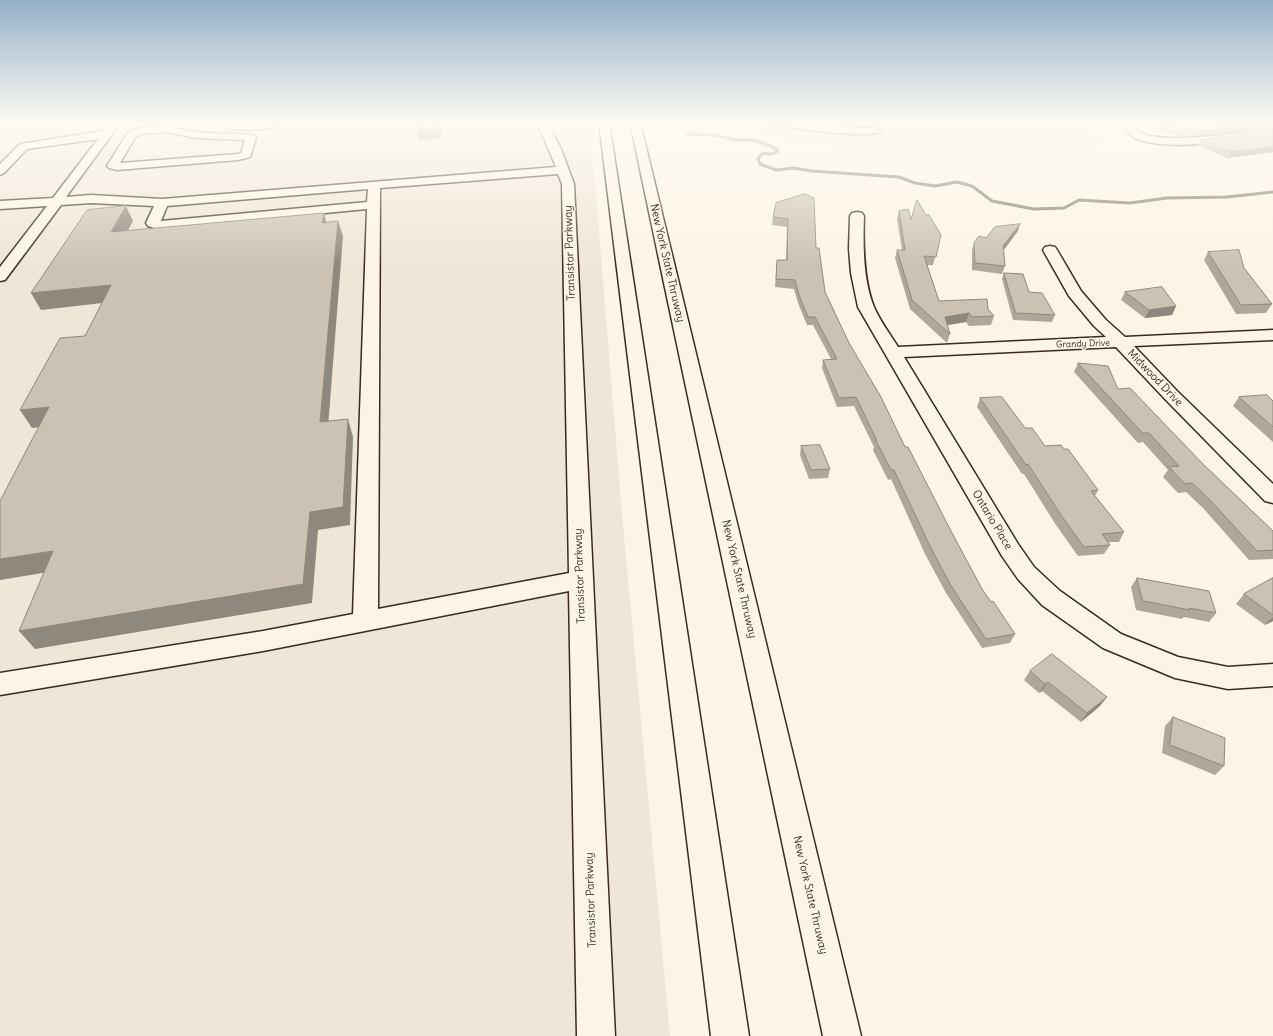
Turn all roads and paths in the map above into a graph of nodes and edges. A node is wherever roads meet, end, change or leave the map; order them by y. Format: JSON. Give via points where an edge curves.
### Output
{"nodes":[{"id":1,"x":80,"y":170,"type":"edge"},
{"id":2,"x":559,"y":170,"type":"edge"},
{"id":3,"x":563,"y":170,"type":"edge"},
{"id":4,"x":611,"y":170,"type":"edge"},
{"id":5,"x":646,"y":170,"type":"edge"},
{"id":6,"x":374,"y":185,"type":"junction"},
{"id":7,"x":57,"y":201,"type":"junction"},
{"id":8,"x":162,"y":203,"type":"junction"},
{"id":9,"x":0,"y":205,"type":"edge"},
{"id":10,"x":374,"y":205,"type":"junction"},
{"id":11,"x":857,"y":216,"type":"dead end"},
{"id":12,"x":1050,"y":250,"type":"dead end"},
{"id":13,"x":0,"y":277,"type":"edge"},
{"id":14,"x":1273,"y":335,"type":"edge"},
{"id":15,"x":1122,"y":342,"type":"junction"},
{"id":16,"x":892,"y":352,"type":"junction"},
{"id":17,"x":1273,"y":496,"type":"edge"},
{"id":18,"x":580,"y":580,"type":"junction"},
{"id":19,"x":365,"y":622,"type":"junction"},
{"id":20,"x":1273,"y":675,"type":"edge"},
{"id":21,"x":0,"y":684,"type":"edge"},
{"id":22,"x":596,"y":1036,"type":"edge"},
{"id":23,"x":730,"y":1036,"type":"edge"},
{"id":24,"x":842,"y":1036,"type":"edge"}],
"edges":[{"from":1,"to":7,"type":"main road"},
{"from":2,"to":6,"type":"main road"},
{"from":3,"to":18,"type":"main road","name":"Transistor Parkway","via":[[568,184]]},
{"from":4,"to":23,"type":"main road"},
{"from":5,"to":24,"type":"main road","name":"New York State Thruway"},
{"from":6,"to":8,"type":"main road"},
{"from":6,"to":10,"type":"main road"},
{"from":7,"to":8,"type":"main road","via":[[91,199]]},
{"from":7,"to":9,"type":"main road"},
{"from":7,"to":13,"type":"main road"},
{"from":8,"to":10,"type":"main road","via":[[153,223],[157,225]]},
{"from":10,"to":19,"type":"main road"},
{"from":11,"to":16,"type":"main road","name":"Ontario Place","via":[[858,273],[866,307]]},
{"from":12,"to":15,"type":"main road","name":"Midwood Drive","via":[[1074,293],[1100,323]]},
{"from":14,"to":15,"type":"main road","name":"Grandy Drive"},
{"from":15,"to":16,"type":"main road","name":"Grandy Drive"},
{"from":15,"to":17,"type":"main road","name":"Midwood Drive","via":[[1171,395]]},
{"from":16,"to":20,"type":"main road","name":"Ontario Place","via":[[1010,550],[1026,573],[1051,598],[1112,641],[1175,667],[1228,678]]},
{"from":18,"to":19,"type":"main road"},
{"from":18,"to":22,"type":"main road","name":"Transistor Parkway"},
{"from":19,"to":21,"type":"main road"}]}
